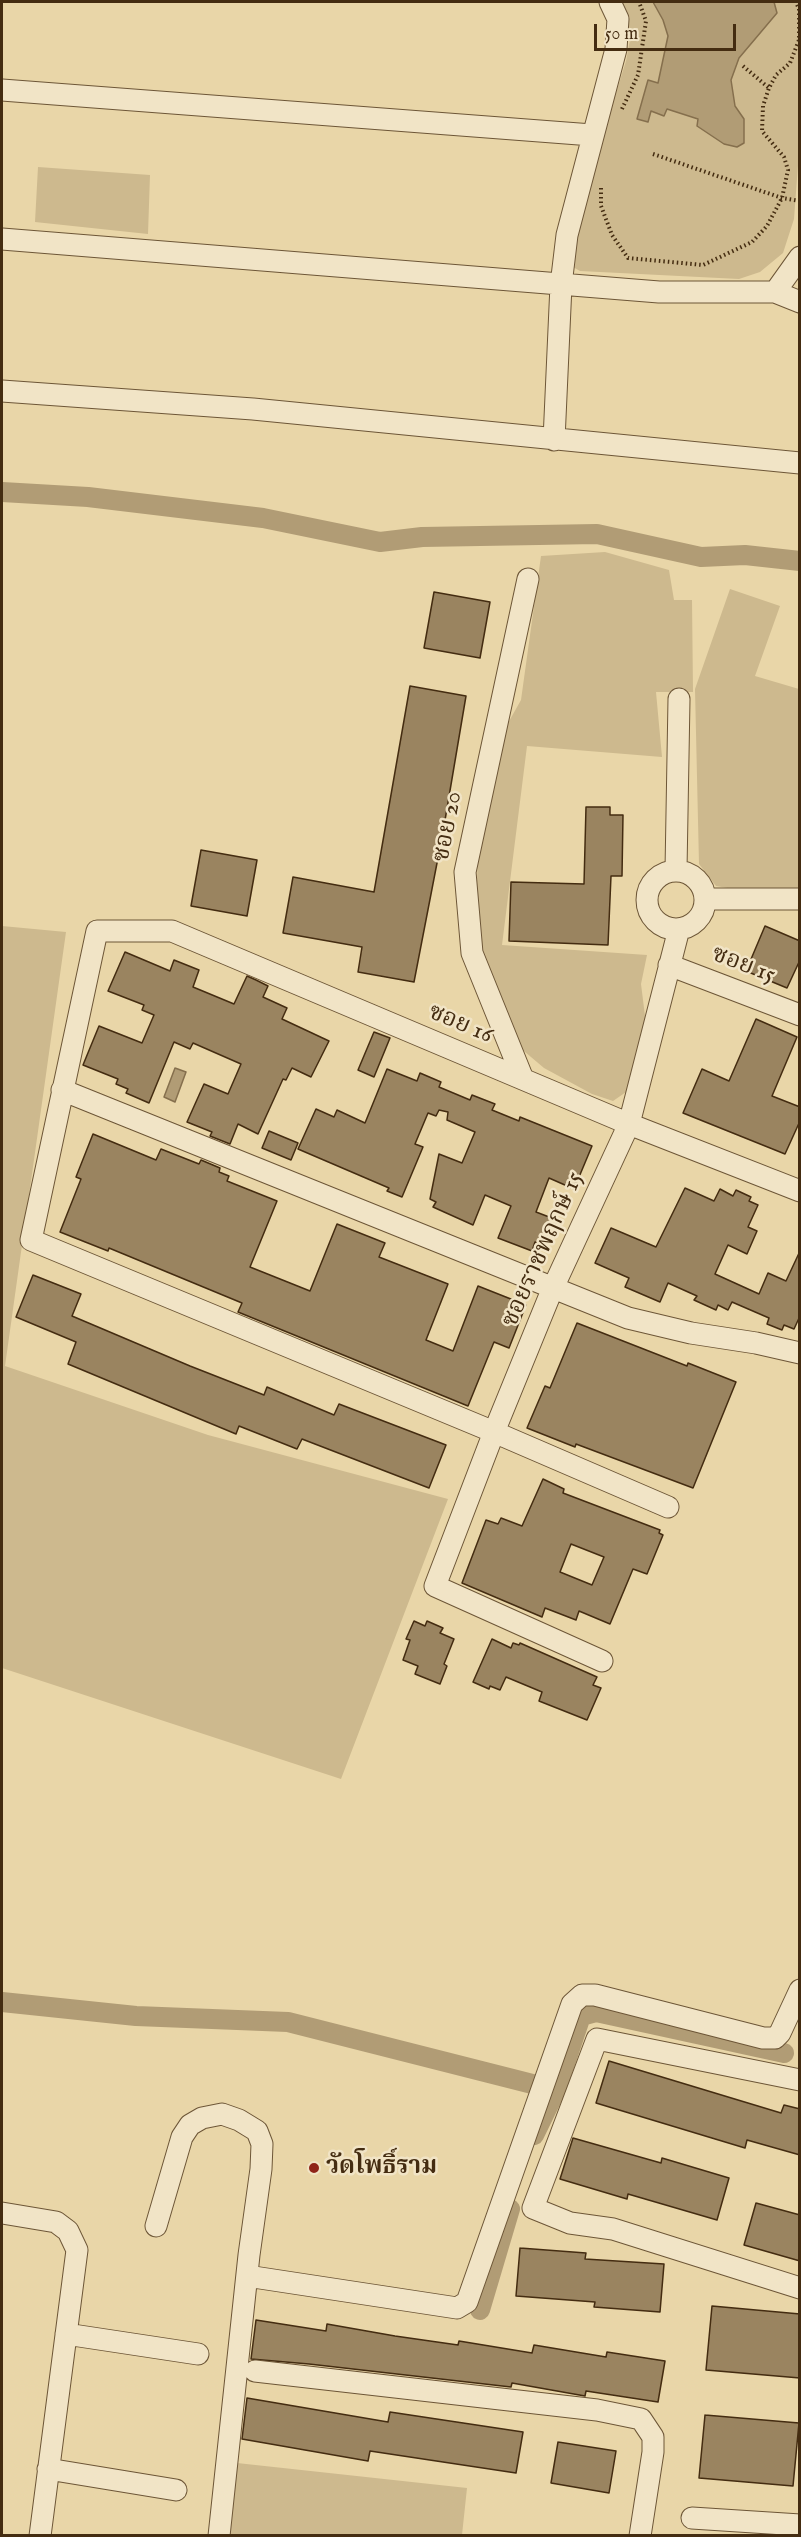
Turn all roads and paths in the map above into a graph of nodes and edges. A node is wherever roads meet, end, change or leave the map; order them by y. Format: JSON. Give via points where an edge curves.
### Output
{"nodes":[{"id":1,"x":610,"y":2,"type":"edge"},
{"id":2,"x":639,"y":2,"type":"edge"},
{"id":3,"x":796,"y":2,"type":"edge"},
{"id":4,"x":743,"y":66,"type":"dead end"},
{"id":5,"x":769,"y":88,"type":"junction"},
{"id":6,"x":2,"y":90,"type":"edge"},
{"id":7,"x":619,"y":114,"type":"dead end"},
{"id":8,"x":592,"y":135,"type":"junction"},
{"id":9,"x":653,"y":154,"type":"dead end"},
{"id":10,"x":601,"y":180,"type":"dead end"},
{"id":11,"x":782,"y":198,"type":"junction"},
{"id":12,"x":800,"y":201,"type":"edge"},
{"id":13,"x":2,"y":239,"type":"edge"},
{"id":14,"x":800,"y":257,"type":"edge"},
{"id":15,"x":561,"y":285,"type":"junction"},
{"id":16,"x":775,"y":291,"type":"junction"},
{"id":17,"x":800,"y":302,"type":"edge"},
{"id":18,"x":2,"y":391,"type":"edge"},
{"id":19,"x":554,"y":440,"type":"junction"},
{"id":20,"x":800,"y":463,"type":"edge"},
{"id":21,"x":528,"y":579,"type":"dead end"},
{"id":22,"x":679,"y":699,"type":"dead end"},
{"id":23,"x":676,"y":870,"type":"junction"},
{"id":24,"x":705,"y":899,"type":"junction"},
{"id":25,"x":800,"y":899,"type":"edge"},
{"id":26,"x":679,"y":929,"type":"junction"},
{"id":27,"x":669,"y":965,"type":"junction"},
{"id":28,"x":800,"y":1015,"type":"edge"},
{"id":29,"x":523,"y":1079,"type":"junction"},
{"id":30,"x":62,"y":1090,"type":"junction"},
{"id":31,"x":629,"y":1124,"type":"junction"},
{"id":32,"x":800,"y":1191,"type":"edge"},
{"id":33,"x":552,"y":1290,"type":"junction"},
{"id":34,"x":800,"y":1353,"type":"edge"},
{"id":35,"x":494,"y":1432,"type":"junction"},
{"id":36,"x":668,"y":1507,"type":"dead end"},
{"id":37,"x":602,"y":1661,"type":"dead end"},
{"id":38,"x":800,"y":1990,"type":"edge"},
{"id":39,"x":800,"y":2080,"type":"edge"},
{"id":40,"x":2,"y":2214,"type":"edge"},
{"id":41,"x":156,"y":2226,"type":"dead end"},
{"id":42,"x":247,"y":2276,"type":"junction"},
{"id":43,"x":800,"y":2288,"type":"edge"},
{"id":44,"x":66,"y":2334,"type":"junction"},
{"id":45,"x":198,"y":2354,"type":"dead end"},
{"id":46,"x":255,"y":2371,"type":"dead end"},
{"id":47,"x":48,"y":2469,"type":"junction"},
{"id":48,"x":176,"y":2490,"type":"dead end"},
{"id":49,"x":692,"y":2517,"type":"dead end"},
{"id":50,"x":800,"y":2525,"type":"edge"},
{"id":51,"x":40,"y":2535,"type":"edge"},
{"id":52,"x":219,"y":2535,"type":"edge"},
{"id":53,"x":640,"y":2535,"type":"edge"}],
"edges":[{"from":1,"to":8,"type":"street","via":[[618,19],[616,49]]},
{"from":2,"to":7,"type":"path","via":[[646,21],[638,75]]},
{"from":3,"to":5,"type":"path","via":[[799,40],[790,63],[776,75]]},
{"from":4,"to":5,"type":"path"},
{"from":5,"to":11,"type":"path","via":[[763,106],[762,131],[784,157],[788,170]]},
{"from":6,"to":8,"type":"street"},
{"from":8,"to":15,"type":"street","via":[[567,236]]},
{"from":9,"to":11,"type":"path"},
{"from":10,"to":11,"type":"path","via":[[601,206],[612,235],[628,258],[704,265],[752,242],[767,226]]},
{"from":11,"to":12,"type":"path"},
{"from":13,"to":15,"type":"street"},
{"from":14,"to":16,"type":"street"},
{"from":15,"to":16,"type":"street","via":[[659,292]]},
{"from":15,"to":19,"type":"street"},
{"from":16,"to":17,"type":"street"},
{"from":18,"to":19,"type":"street","via":[[253,409]]},
{"from":19,"to":20,"type":"street"},
{"from":21,"to":29,"type":"street","name":"ซอย 20","via":[[465,872],[472,953]]},
{"from":22,"to":23,"type":"street"},
{"from":23,"to":24,"type":"street","via":[[699,882]]},
{"from":23,"to":26,"type":"street","via":[[651,883],[646,901],[653,919]]},
{"from":24,"to":25,"type":"street"},
{"from":24,"to":26,"type":"street","via":[[700,915]]},
{"from":26,"to":27,"type":"street","name":"ซอยราชพฤกษ์ 15"},
{"from":27,"to":28,"type":"street","name":"ซอย 15"},
{"from":27,"to":31,"type":"street","name":"ซอยราชพฤกษ์ 15"},
{"from":29,"to":30,"type":"street","name":"ซอย 16","via":[[172,931],[97,931]]},
{"from":29,"to":31,"type":"street","name":"ซอย 16"},
{"from":30,"to":33,"type":"street"},
{"from":30,"to":35,"type":"street","via":[[31,1240]]},
{"from":31,"to":32,"type":"street","name":"ซอย 16"},
{"from":31,"to":33,"type":"street","name":"ซอยราชพฤกษ์ 15"},
{"from":33,"to":34,"type":"street","via":[[628,1318]]},
{"from":33,"to":35,"type":"street","name":"ซอยราชพฤกษ์ 15"},
{"from":35,"to":36,"type":"street"},
{"from":35,"to":37,"type":"street","name":"ซอยราชพฤกษ์ 15","via":[[435,1586]]},
{"from":38,"to":42,"type":"street","via":[[775,2038],[595,1995],[582,1995],[572,2004],[467,2302],[458,2308]]},
{"from":39,"to":43,"type":"street","via":[[597,2039],[533,2208],[570,2223],[613,2229]]},
{"from":40,"to":44,"type":"street","via":[[56,2222],[68,2231],[78,2250]]},
{"from":41,"to":42,"type":"street","via":[[182,2137],[190,2125],[222,2114],[239,2120],[257,2131],[262,2144]]},
{"from":42,"to":52,"type":"street"},
{"from":44,"to":45,"type":"street"},
{"from":44,"to":47,"type":"street"},
{"from":46,"to":53,"type":"street","via":[[597,2410],[641,2419],[653,2438],[653,2452]]},
{"from":47,"to":48,"type":"street"},
{"from":47,"to":51,"type":"street"},
{"from":49,"to":50,"type":"street"}]}
